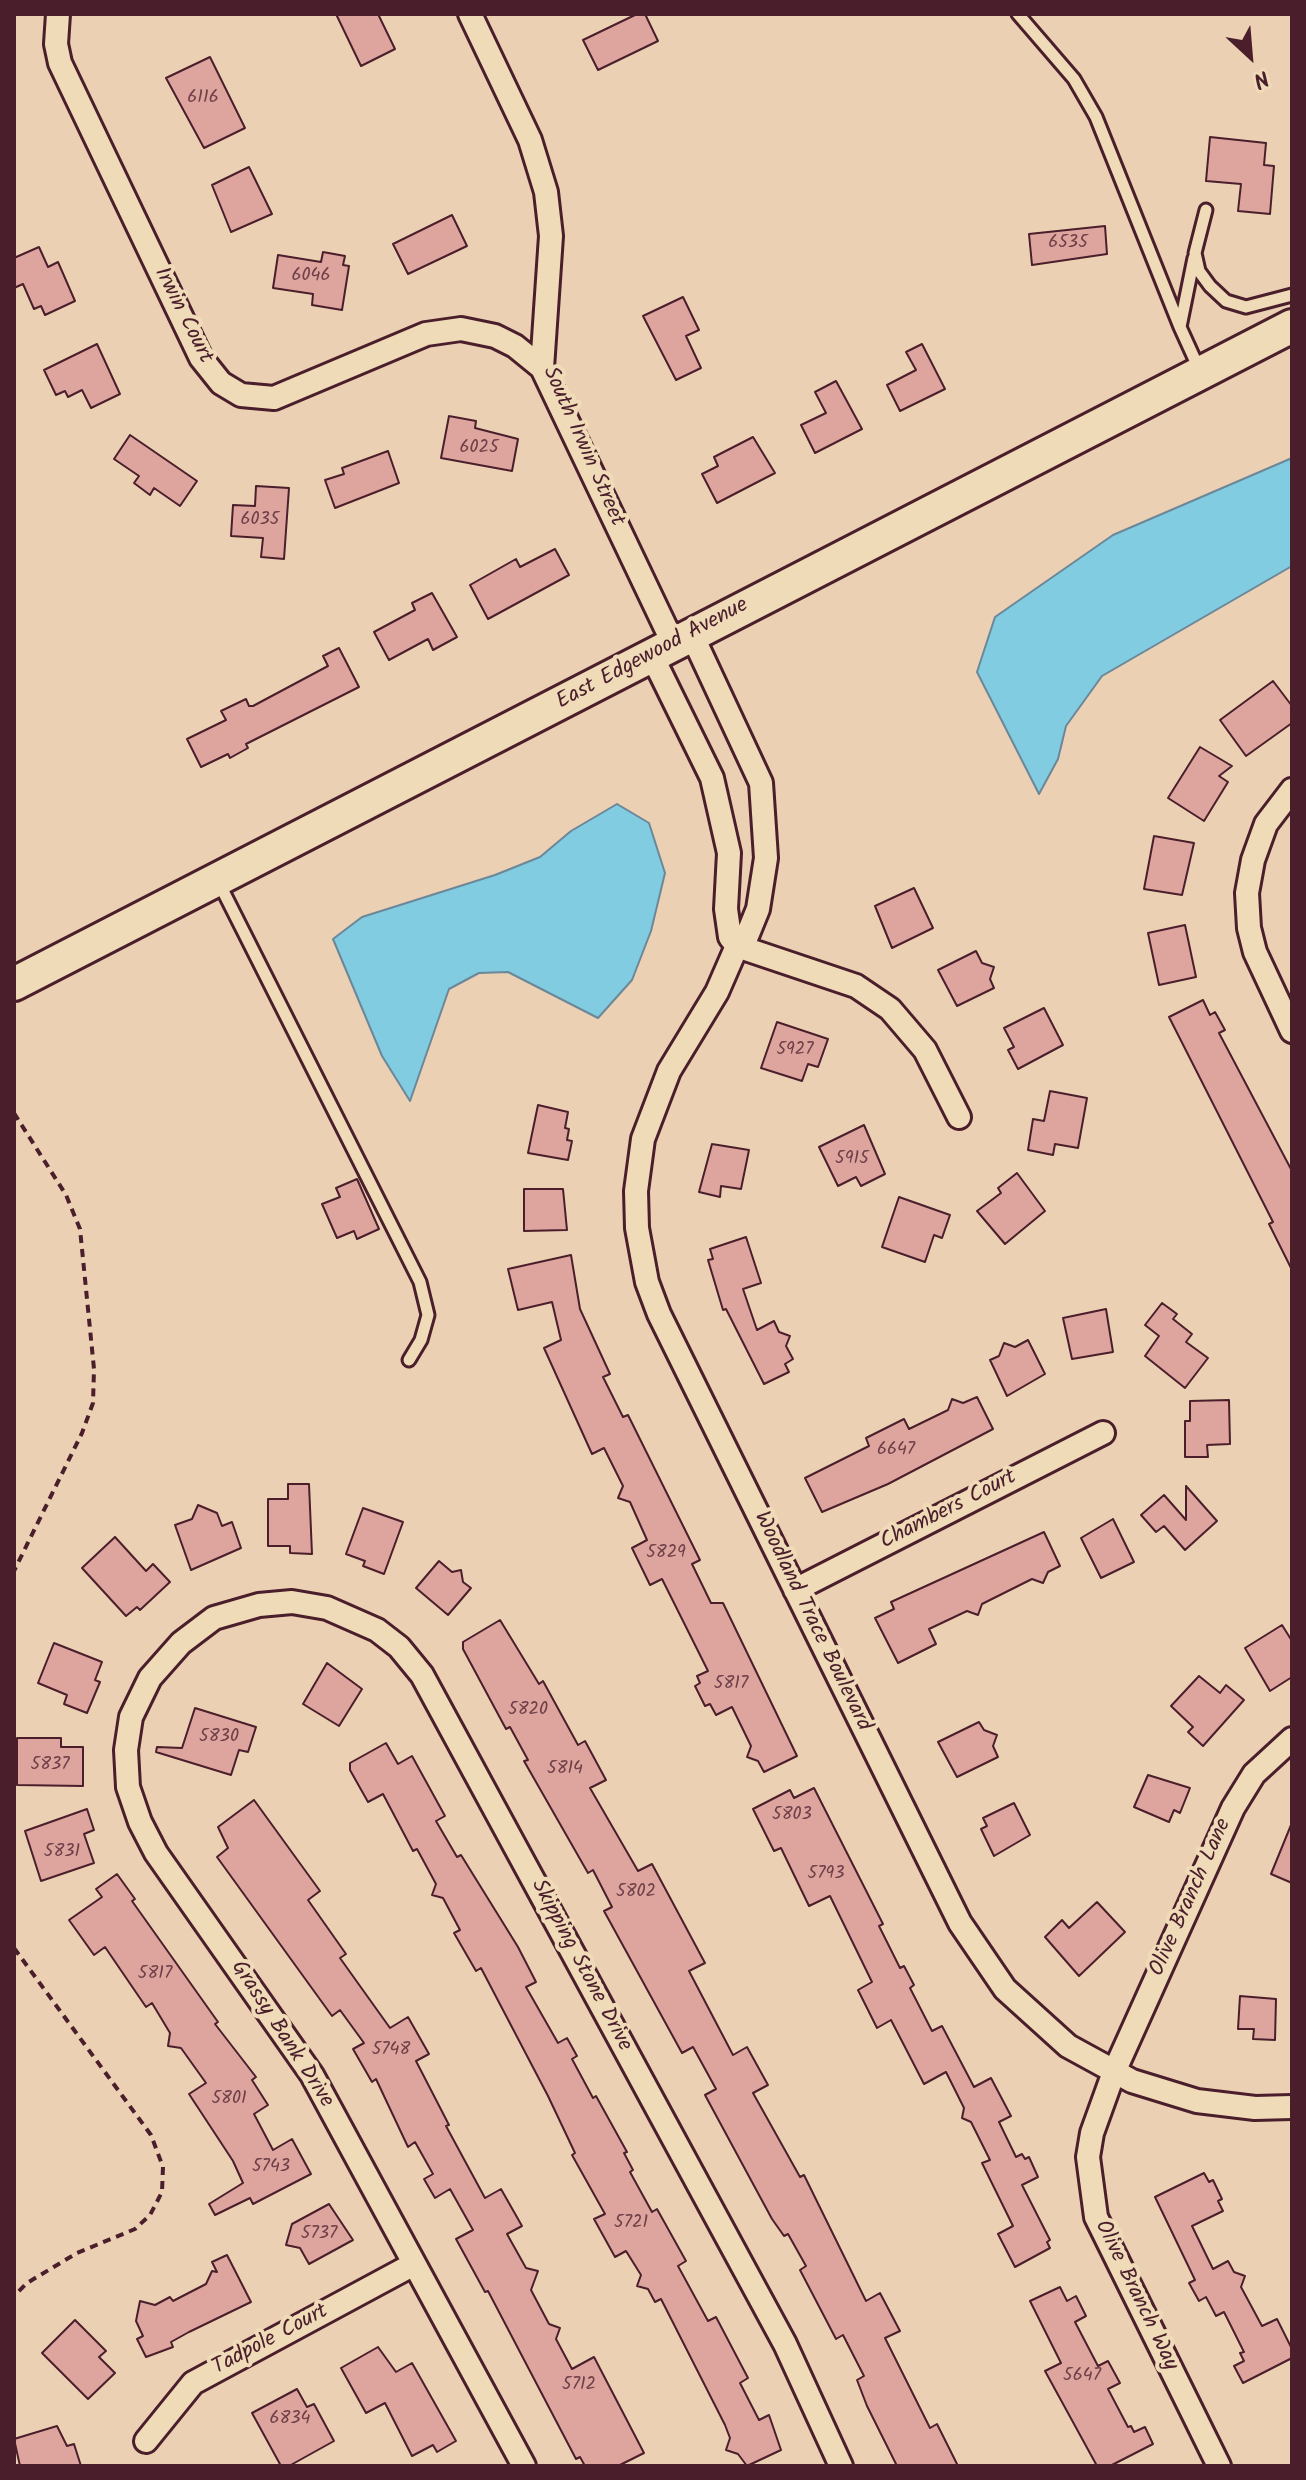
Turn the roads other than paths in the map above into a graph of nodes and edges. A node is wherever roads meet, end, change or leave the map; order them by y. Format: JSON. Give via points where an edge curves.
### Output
{"nodes":[{"id":1,"x":58,"y":14,"type":"edge"},
{"id":2,"x":470,"y":14,"type":"edge"},
{"id":3,"x":1018,"y":14,"type":"edge"},
{"id":4,"x":1206,"y":210,"type":"dead end"},
{"id":5,"x":1195,"y":253,"type":"junction"},
{"id":6,"x":1292,"y":295,"type":"edge"},
{"id":7,"x":1292,"y":326,"type":"edge"},
{"id":8,"x":1180,"y":327,"type":"junction"},
{"id":9,"x":542,"y":368,"type":"junction"},
{"id":10,"x":1201,"y":373,"type":"junction"},
{"id":11,"x":673,"y":645,"type":"junction"},
{"id":12,"x":1292,"y":790,"type":"edge"},
{"id":13,"x":217,"y":879,"type":"junction"},
{"id":14,"x":737,"y":946,"type":"junction"},
{"id":15,"x":14,"y":984,"type":"edge"},
{"id":16,"x":1292,"y":1031,"type":"edge"},
{"id":17,"x":959,"y":1117,"type":"dead end"},
{"id":18,"x":409,"y":1360,"type":"dead end"},
{"id":19,"x":1103,"y":1433,"type":"dead end"},
{"id":20,"x":795,"y":1590,"type":"junction"},
{"id":21,"x":214,"y":1618,"type":"joint"},
{"id":22,"x":1292,"y":1739,"type":"edge"},
{"id":23,"x":1114,"y":2072,"type":"junction"},
{"id":24,"x":1292,"y":2107,"type":"edge"},
{"id":25,"x":414,"y":2264,"type":"junction"},
{"id":26,"x":146,"y":2441,"type":"dead end"},
{"id":27,"x":524,"y":2466,"type":"edge"},
{"id":28,"x":841,"y":2466,"type":"edge"},
{"id":29,"x":1219,"y":2466,"type":"edge"}],
"edges":[{"from":1,"to":9,"type":"street","name":"Irwin Court","via":[[60,63],[201,358],[221,383],[241,395],[274,398],[426,334],[461,329],[495,336]]},
{"from":2,"to":9,"type":"street","name":"South Irwin Street","via":[[530,140],[546,192],[551,236]]},
{"from":3,"to":8,"type":"lane","via":[[1074,79],[1096,117]]},
{"from":4,"to":5,"type":"lane"},
{"from":5,"to":6,"type":"lane","via":[[1199,271],[1226,301],[1246,307]]},
{"from":5,"to":8,"type":"lane"},
{"from":7,"to":10,"type":"main road","name":"East Edgewood Avenue"},
{"from":8,"to":10,"type":"lane"},
{"from":9,"to":11,"type":"street","name":"South Irwin Street"},
{"from":10,"to":11,"type":"main road","name":"East Edgewood Avenue"},
{"from":11,"to":13,"type":"main road","name":"East Edgewood Avenue"},
{"from":11,"to":14,"type":"street","via":[[729,853],[726,909],[730,937]]},
{"from":11,"to":14,"type":"street","name":"Woodland Trace Boulevard","via":[[761,783],[766,858],[758,909],[745,941]]},
{"from":12,"to":16,"type":"street","via":[[1266,824],[1248,881],[1249,928],[1258,962]]},
{"from":13,"to":15,"type":"main road","name":"East Edgewood Avenue"},
{"from":13,"to":18,"type":"lane","via":[[420,1282],[428,1315]]},
{"from":14,"to":17,"type":"street","via":[[856,986],[890,1009],[925,1050]]},
{"from":14,"to":20,"type":"street","name":"Woodland Trace Boulevard","via":[[652,1110],[638,1169],[637,1228],[659,1314]]},
{"from":19,"to":20,"type":"street","name":"Chambers Court"},
{"from":20,"to":23,"type":"street","name":"Woodland Trace Boulevard","via":[[982,1959],[1043,2026]]},
{"from":21,"to":25,"type":"street","name":"Grassy Bank Drive","via":[[181,1643],[150,1678],[131,1717],[128,1787],[156,1853],[312,2075]]},
{"from":21,"to":28,"type":"street","name":"Skipping Stone Drive","via":[[292,1602],[327,1608],[377,1630],[422,1675],[785,2344]]},
{"from":22,"to":23,"type":"street","name":"Olive Branch Lane","via":[[1254,1774],[1233,1808]]},
{"from":23,"to":24,"type":"street","name":"Woodland Trace Boulevard","via":[[1197,2101]]},
{"from":23,"to":29,"type":"street","name":"Olive Branch Way","via":[[1088,2157],[1096,2217]]},
{"from":25,"to":26,"type":"street","name":"Tadpole Court","via":[[193,2383]]},
{"from":25,"to":27,"type":"street","name":"Grassy Bank Drive"}]}
